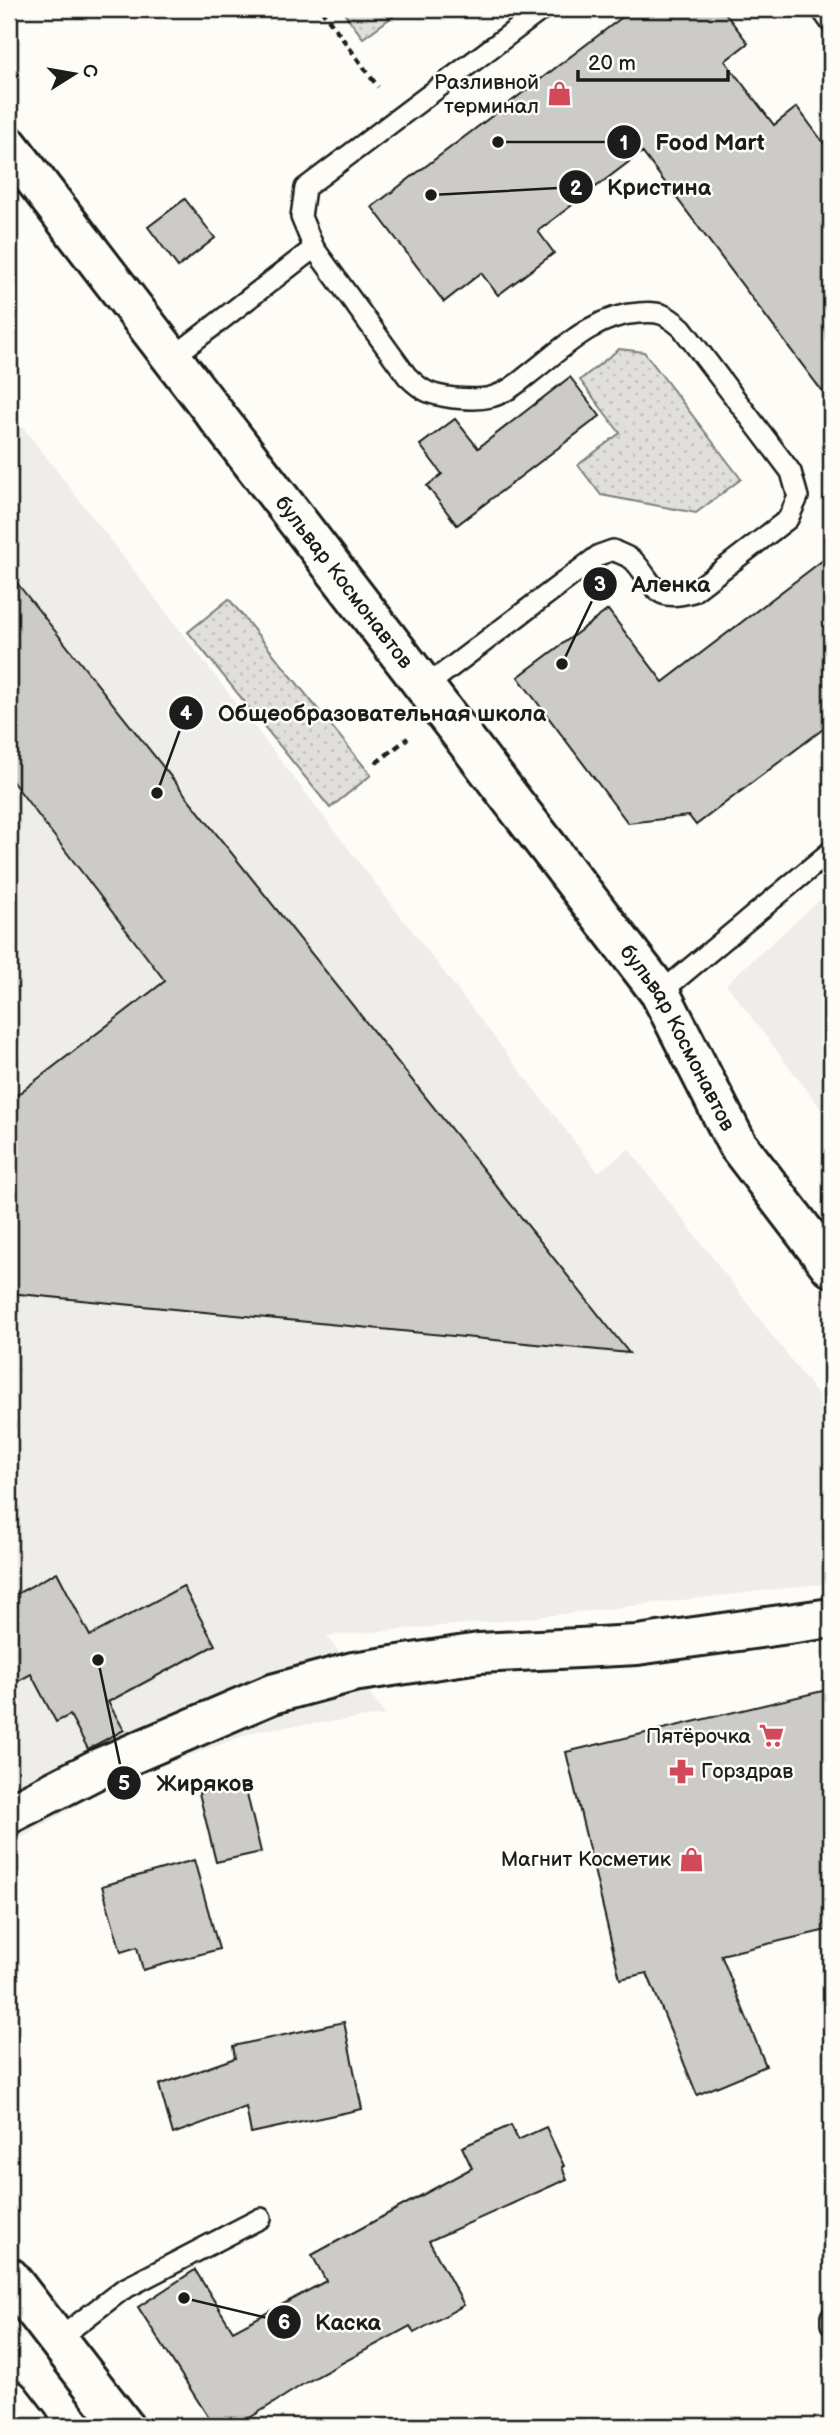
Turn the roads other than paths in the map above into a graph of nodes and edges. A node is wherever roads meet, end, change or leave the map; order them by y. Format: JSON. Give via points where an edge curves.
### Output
{"nodes":[{"id":1,"x":543,"y":9,"type":"edge"},
{"id":2,"x":821,"y":9,"type":"edge"},
{"id":3,"x":831,"y":23,"type":"edge"},
{"id":4,"x":9,"y":146,"type":"edge"},
{"id":5,"x":314,"y":248,"type":"junction"},
{"id":6,"x":172,"y":358,"type":"junction"},
{"id":7,"x":425,"y":687,"type":"junction"},
{"id":8,"x":831,"y":851,"type":"edge"},
{"id":9,"x":660,"y":993,"type":"junction"},
{"id":10,"x":831,"y":1267,"type":"edge"},
{"id":11,"x":831,"y":1618,"type":"edge"},
{"id":12,"x":9,"y":1814,"type":"edge"},
{"id":13,"x":261,"y":2218,"type":"dead end"},
{"id":14,"x":9,"y":2277,"type":"edge"},
{"id":15,"x":831,"y":2316,"type":"edge"},
{"id":16,"x":831,"y":2324,"type":"edge"},
{"id":17,"x":57,"y":2340,"type":"junction"},
{"id":18,"x":9,"y":2399,"type":"edge"},
{"id":19,"x":30,"y":2426,"type":"edge"},
{"id":20,"x":124,"y":2426,"type":"edge"}],
"edges":[{"from":1,"to":5,"type":"lane","via":[[305,188],[301,217]]},
{"from":2,"to":3,"type":"lane"},
{"from":4,"to":6,"type":"street","name":"бульвар Космонавтов"},
{"from":5,"to":6,"type":"lane"},
{"from":5,"to":7,"type":"lane","via":[[407,376],[424,392],[443,397],[492,397],[510,389],[593,325],[626,313],[667,314],[791,472],[798,497],[788,519],[693,592],[674,598],[654,589],[632,559],[613,550],[599,555]]},
{"from":6,"to":7,"type":"street","name":"бульвар Космонавтов"},
{"from":7,"to":9,"type":"street","name":"бульвар Космонавтов"},
{"from":8,"to":9,"type":"lane"},
{"from":9,"to":10,"type":"street","name":"бульвар Космонавтов","via":[[737,1144]]},
{"from":11,"to":12,"type":"street","via":[[637,1645],[479,1653],[353,1672],[272,1694],[97,1769]]},
{"from":13,"to":17,"type":"lane","via":[[122,2290]]},
{"from":14,"to":17,"type":"street"},
{"from":15,"to":16,"type":"lane"},
{"from":17,"to":20,"type":"street"},
{"from":18,"to":19,"type":"street"}]}
